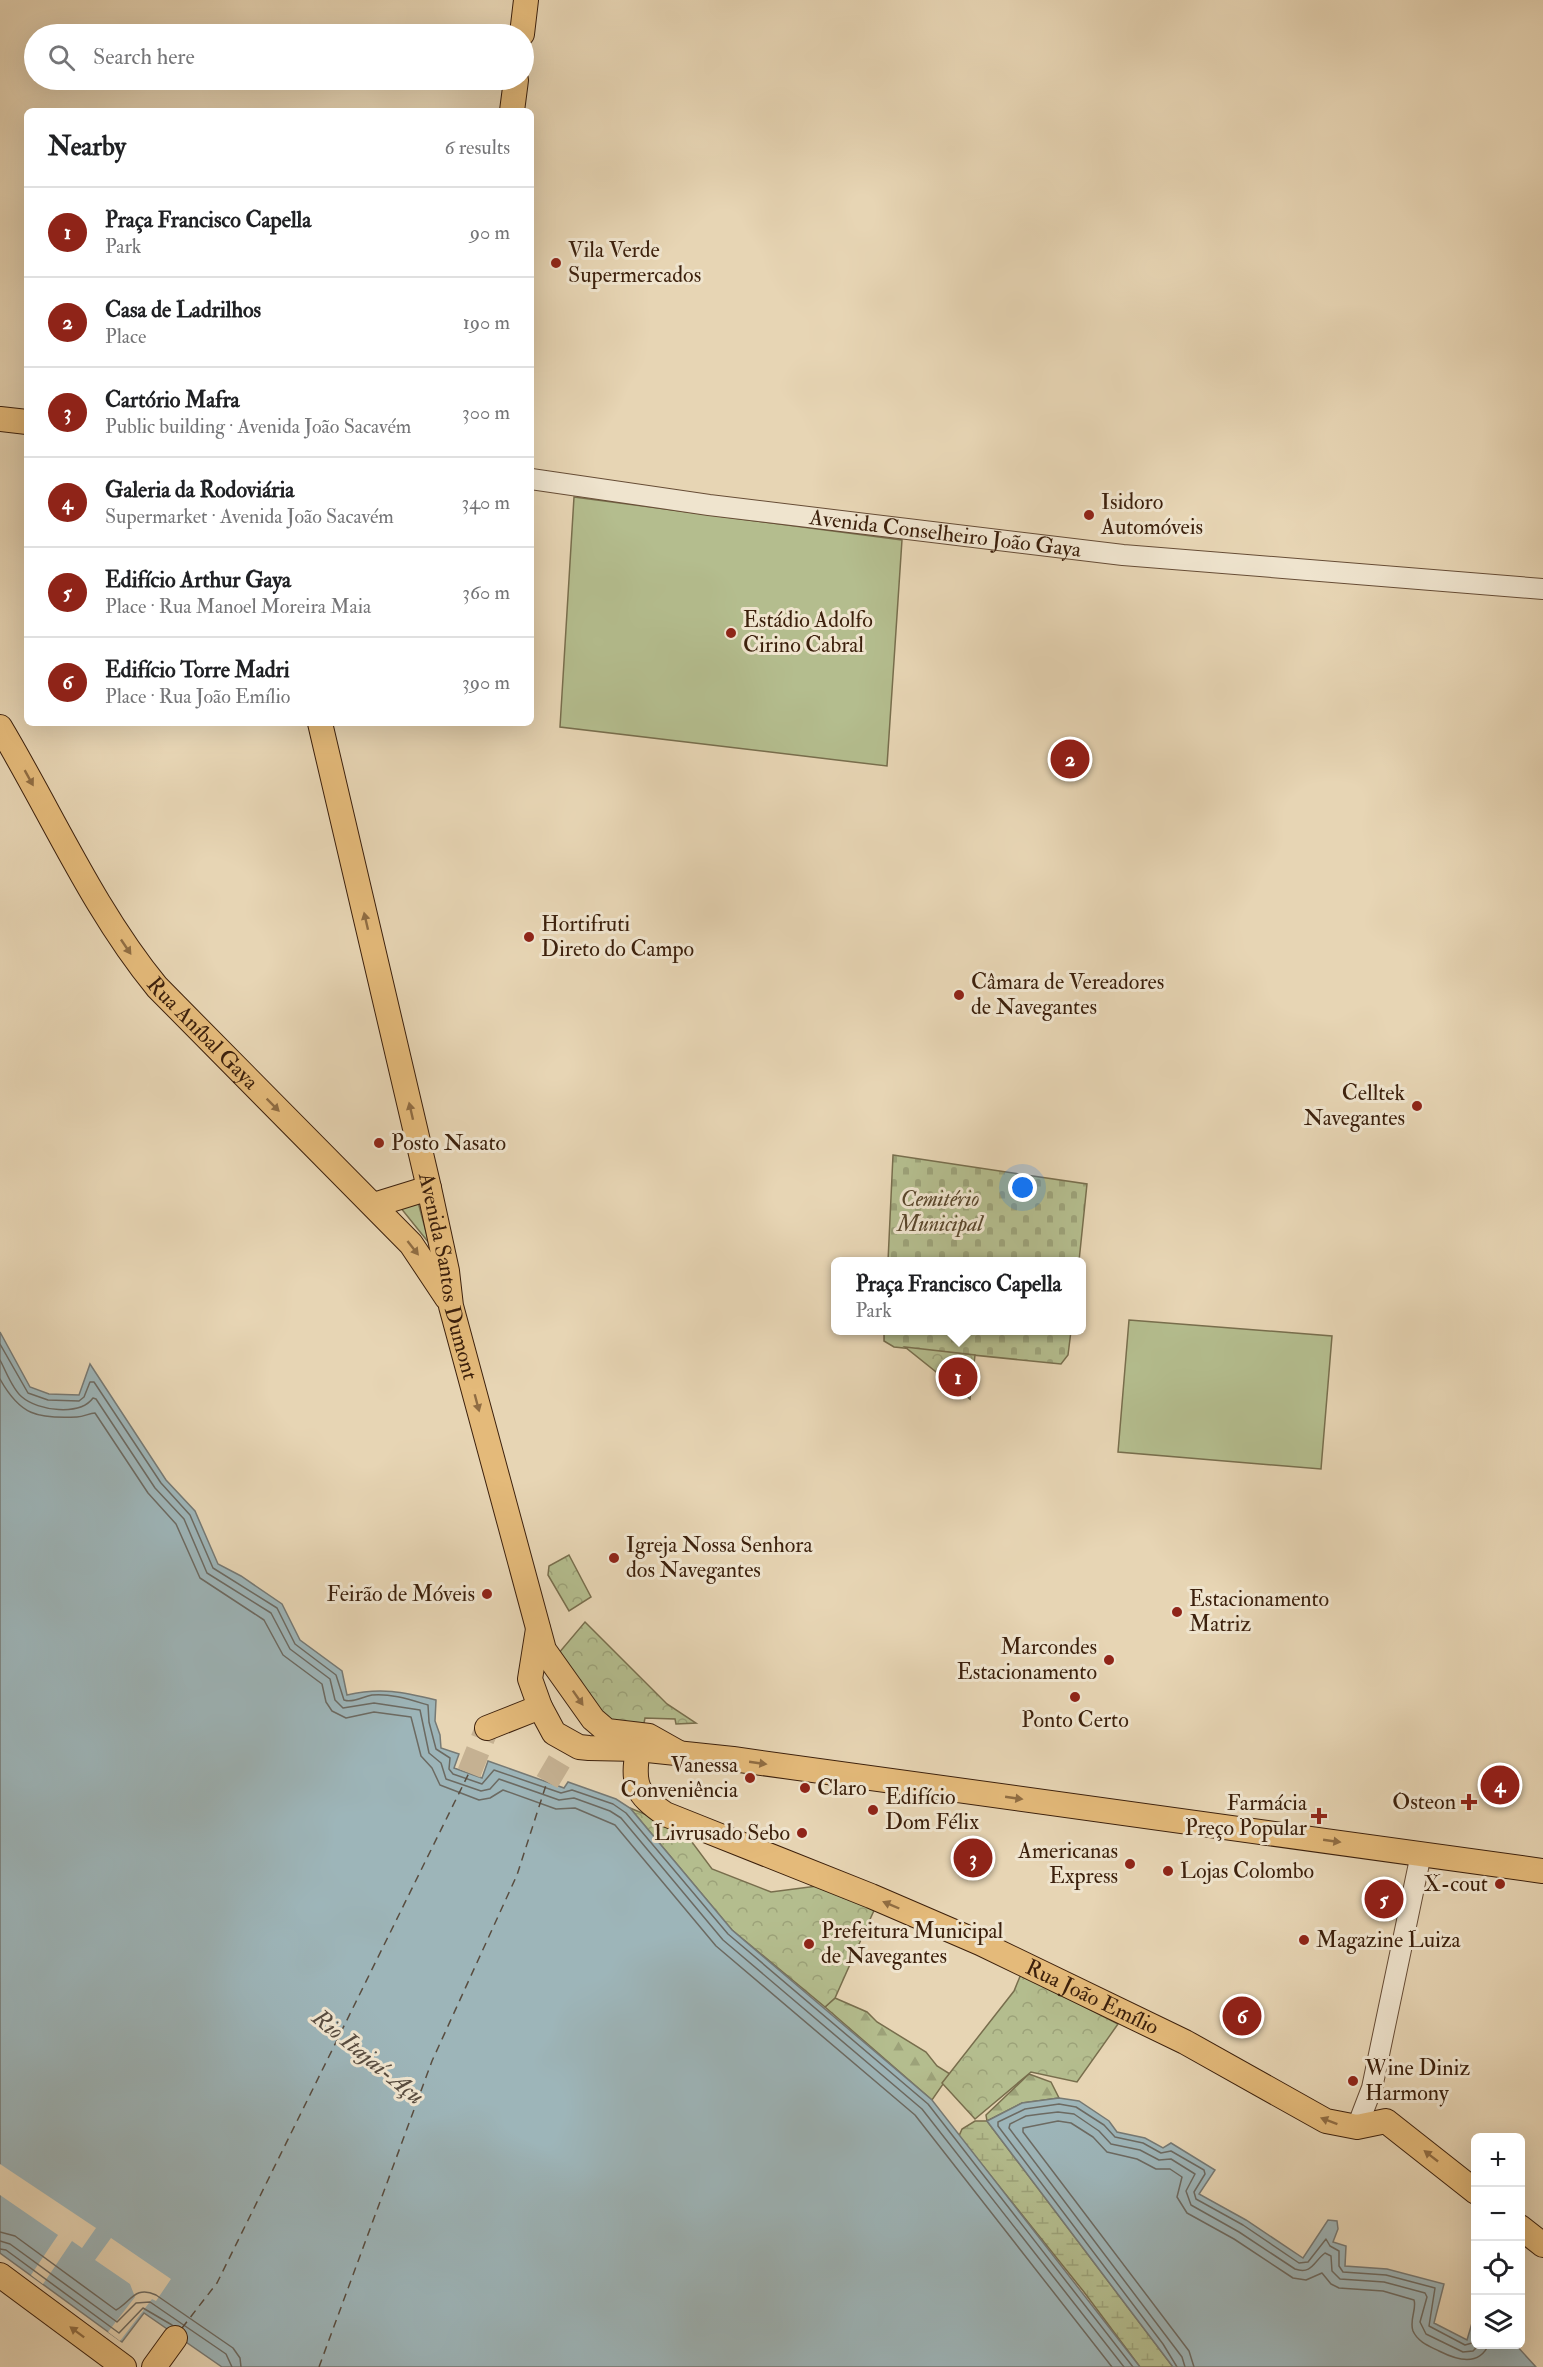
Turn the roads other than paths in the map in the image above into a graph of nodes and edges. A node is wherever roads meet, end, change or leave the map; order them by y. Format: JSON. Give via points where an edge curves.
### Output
{"nodes":[{"id":1,"x":526,"y":0,"type":"edge"},
{"id":2,"x":523,"y":24,"type":"edge"},
{"id":3,"x":515,"y":90,"type":"edge"},
{"id":4,"x":512,"y":108,"type":"edge"},
{"id":5,"x":0,"y":419,"type":"edge"},
{"id":6,"x":24,"y":422,"type":"edge"},
{"id":7,"x":534,"y":479,"type":"edge"},
{"id":8,"x":1543,"y":589,"type":"edge"},
{"id":9,"x":321,"y":726,"type":"edge"},
{"id":10,"x":0,"y":727,"type":"edge"},
{"id":11,"x":429,"y":1188,"type":"junction"},
{"id":12,"x":374,"y":1205,"type":"junction"},
{"id":13,"x":451,"y":1306,"type":"junction"},
{"id":14,"x":538,"y":1628,"type":"junction"},
{"id":15,"x":540,"y":1707,"type":"junction"},
{"id":16,"x":487,"y":1728,"type":"dead end"},
{"id":17,"x":638,"y":1749,"type":"junction"},
{"id":18,"x":681,"y":1754,"type":"junction"},
{"id":19,"x":1421,"y":1854,"type":"junction"},
{"id":20,"x":1543,"y":1870,"type":"edge"},
{"id":21,"x":1372,"y":2088,"type":"junction"},
{"id":22,"x":1386,"y":2121,"type":"junction"},
{"id":23,"x":1357,"y":2127,"type":"junction"},
{"id":24,"x":1471,"y":2188,"type":"edge"},
{"id":25,"x":1525,"y":2230,"type":"edge"},
{"id":26,"x":1543,"y":2245,"type":"edge"},
{"id":27,"x":0,"y":2275,"type":"edge"},
{"id":28,"x":175,"y":2338,"type":"dead end"},
{"id":29,"x":124,"y":2367,"type":"edge"},
{"id":30,"x":154,"y":2367,"type":"edge"}],
"edges":[{"from":1,"to":2,"type":"main road"},
{"from":3,"to":4,"type":"main road"},
{"from":5,"to":6,"type":"main road"},
{"from":7,"to":8,"type":"street","name":"Avenida Conselheiro João Gaya","via":[[1123,555]]},
{"from":11,"to":9,"type":"main road","name":"Avenida Santos Dumont","one_way":true},
{"from":10,"to":12,"type":"main road","name":"Rua Aníbal Gaya","one_way":true,"via":[[104,912],[138,964]]},
{"from":11,"to":12,"type":"main road"},
{"from":11,"to":13,"type":"main road","name":"Avenida Santos Dumont"},
{"from":12,"to":13,"type":"main road","name":"Rua Aníbal Gaya","one_way":true,"via":[[411,1244]]},
{"from":13,"to":14,"type":"main road","name":"Avenida Santos Dumont","one_way":true},
{"from":14,"to":15,"type":"main road","via":[[530,1679]]},
{"from":14,"to":18,"type":"main road","name":"Avenida Santos Dumont","one_way":true,"via":[[544,1650],[593,1719],[607,1731],[649,1736]]},
{"from":15,"to":16,"type":"main road"},
{"from":15,"to":17,"type":"main road","via":[[567,1749]]},
{"from":17,"to":18,"type":"main road"},
{"from":23,"to":17,"type":"main road","name":"Rua João Emílio","one_way":true,"via":[[1326,2121],[1185,2042],[980,1943],[665,1814],[639,1791],[635,1779]]},
{"from":18,"to":19,"type":"main road","one_way":true},
{"from":19,"to":20,"type":"main road"},
{"from":19,"to":21,"type":"street"},
{"from":21,"to":22,"type":"street"},
{"from":21,"to":23,"type":"street"},
{"from":22,"to":23,"type":"main road","name":"Rua João Emílio"},
{"from":24,"to":22,"type":"main road","one_way":true},
{"from":25,"to":26,"type":"main road"},
{"from":29,"to":27,"type":"main road","one_way":true},
{"from":28,"to":30,"type":"main road"}]}
